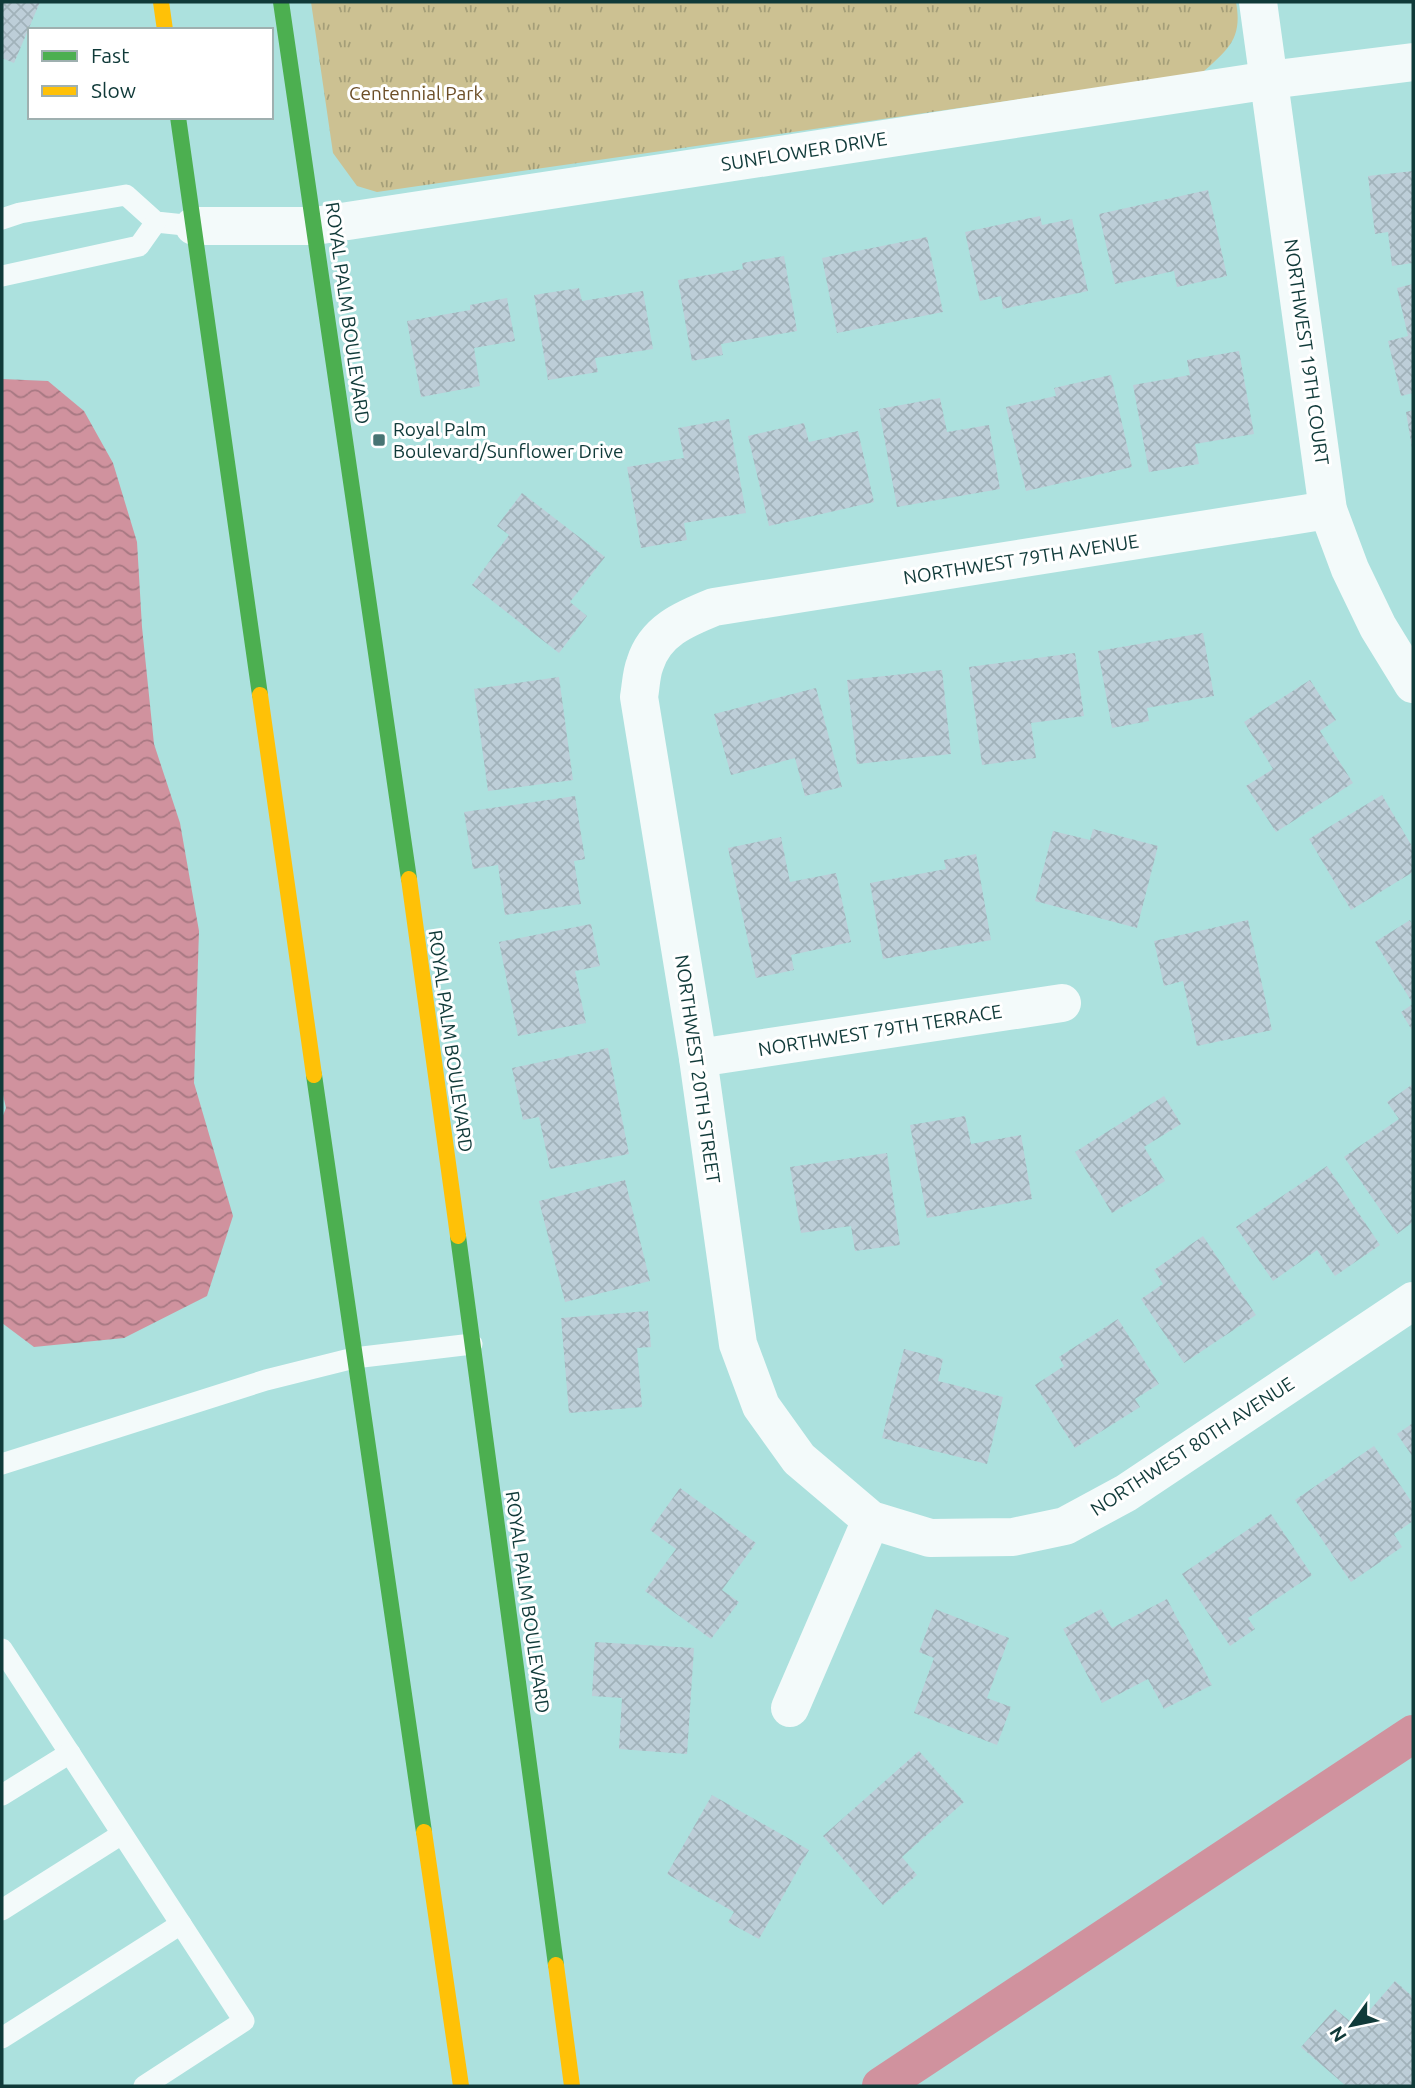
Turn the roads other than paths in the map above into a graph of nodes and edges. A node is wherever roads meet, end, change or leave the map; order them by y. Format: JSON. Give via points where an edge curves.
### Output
{"nodes":[{"id":1,"x":161,"y":2,"type":"edge"},
{"id":2,"x":281,"y":2,"type":"edge"},
{"id":3,"x":1258,"y":2,"type":"edge"},
{"id":4,"x":165,"y":28,"type":"edge"},
{"id":5,"x":1413,"y":62,"type":"edge"},
{"id":6,"x":1270,"y":80,"type":"junction"},
{"id":7,"x":178,"y":119,"type":"edge"},
{"id":8,"x":2,"y":219,"type":"edge"},
{"id":9,"x":156,"y":222,"type":"junction"},
{"id":10,"x":194,"y":226,"type":"junction"},
{"id":11,"x":315,"y":226,"type":"junction"},
{"id":12,"x":2,"y":276,"type":"edge"},
{"id":13,"x":1328,"y":510,"type":"junction"},
{"id":14,"x":714,"y":607,"type":"joint"},
{"id":15,"x":1413,"y":684,"type":"edge"},
{"id":16,"x":1062,"y":1003,"type":"dead end"},
{"id":17,"x":698,"y":1058,"type":"junction"},
{"id":18,"x":1413,"y":1301,"type":"edge"},
{"id":19,"x":472,"y":1344,"type":"junction"},
{"id":20,"x":354,"y":1358,"type":"junction"},
{"id":21,"x":2,"y":1464,"type":"edge"},
{"id":22,"x":871,"y":1520,"type":"junction"},
{"id":23,"x":2,"y":1649,"type":"edge"},
{"id":24,"x":8,"y":1671,"type":"edge"},
{"id":25,"x":790,"y":1707,"type":"dead end"},
{"id":26,"x":70,"y":1753,"type":"junction"},
{"id":27,"x":2,"y":1795,"type":"edge"},
{"id":28,"x":122,"y":1834,"type":"junction"},
{"id":29,"x":2,"y":1910,"type":"edge"},
{"id":30,"x":181,"y":1924,"type":"junction"},
{"id":31,"x":2,"y":2038,"type":"edge"},
{"id":32,"x":144,"y":2086,"type":"edge"},
{"id":33,"x":461,"y":2086,"type":"edge"},
{"id":34,"x":572,"y":2086,"type":"edge"}],
"edges":[{"from":1,"to":4,"type":"main road"},
{"from":2,"to":11,"type":"main road","name":"ROYAL PALM BOULEVARD"},
{"from":3,"to":6,"type":"street","name":"NORTHWEST 19TH COURT"},
{"from":5,"to":6,"type":"street","name":"SUNFLOWER DRIVE"},
{"from":6,"to":11,"type":"street","name":"SUNFLOWER DRIVE"},
{"from":6,"to":13,"type":"street","name":"NORTHWEST 19TH COURT"},
{"from":7,"to":10,"type":"main road"},
{"from":8,"to":9,"type":"lane","via":[[126,195]]},
{"from":9,"to":10,"type":"lane"},
{"from":9,"to":12,"type":"lane","via":[[139,246]]},
{"from":10,"to":11,"type":"street","name":"SUNFLOWER DRIVE"},
{"from":10,"to":20,"type":"main road"},
{"from":11,"to":19,"type":"main road","name":"ROYAL PALM BOULEVARD"},
{"from":13,"to":14,"type":"street","name":"NORTHWEST 79TH AVENUE"},
{"from":13,"to":15,"type":"street","name":"NORTHWEST 19TH COURT","via":[[1378,627]]},
{"from":14,"to":17,"type":"street","name":"NORTHWEST 20TH STREET","via":[[681,620],[658,639],[645,664],[639,697]]},
{"from":16,"to":17,"type":"street","name":"NORTHWEST 79TH TERRACE"},
{"from":17,"to":22,"type":"street","name":"NORTHWEST 20TH STREET","via":[[737,1344],[761,1406],[799,1459]]},
{"from":18,"to":22,"type":"street","name":"NORTHWEST 80TH AVENUE","via":[[1126,1493],[1065,1526],[1013,1537],[930,1538]]},
{"from":19,"to":20,"type":"lane"},
{"from":19,"to":34,"type":"main road","name":"ROYAL PALM BOULEVARD"},
{"from":20,"to":21,"type":"lane","via":[[266,1380]]},
{"from":20,"to":33,"type":"main road"},
{"from":22,"to":25,"type":"street"},
{"from":23,"to":24,"type":"lane"},
{"from":24,"to":26,"type":"lane"},
{"from":26,"to":27,"type":"lane"},
{"from":26,"to":28,"type":"lane"},
{"from":28,"to":29,"type":"lane"},
{"from":28,"to":30,"type":"lane"},
{"from":30,"to":31,"type":"lane"},
{"from":30,"to":32,"type":"lane","via":[[244,2021]]}]}
